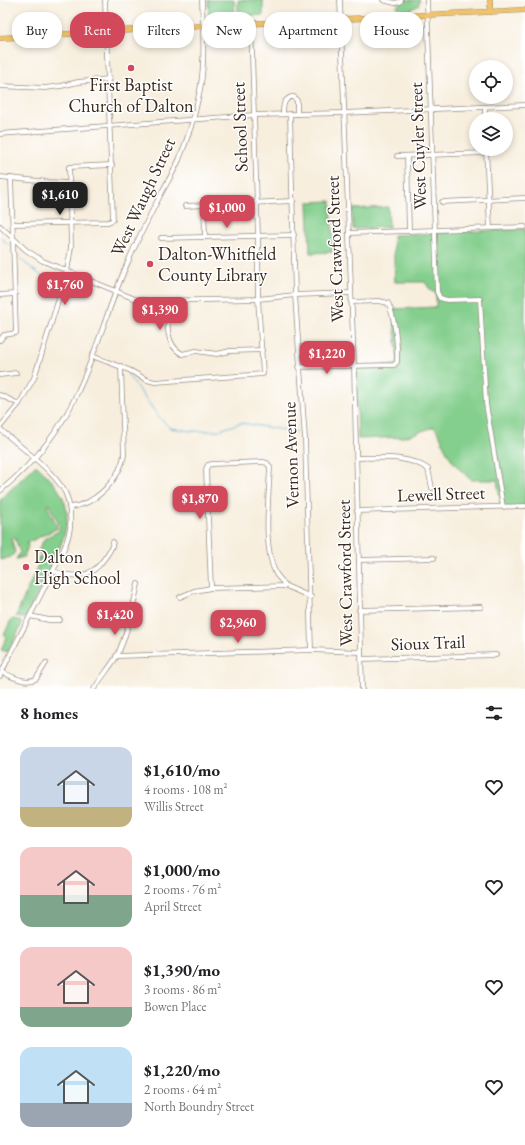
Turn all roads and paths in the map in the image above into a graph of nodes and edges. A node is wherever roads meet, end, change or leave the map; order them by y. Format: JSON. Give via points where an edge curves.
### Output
{"nodes":[{"id":1,"x":105,"y":0,"type":"edge"},
{"id":2,"x":202,"y":0,"type":"edge"},
{"id":3,"x":340,"y":0,"type":"edge"},
{"id":4,"x":383,"y":0,"type":"edge"},
{"id":5,"x":401,"y":0,"type":"edge"},
{"id":6,"x":427,"y":0,"type":"edge"},
{"id":7,"x":490,"y":0,"type":"edge"},
{"id":8,"x":525,"y":10,"type":"edge"},
{"id":9,"x":106,"y":12,"type":"edge"},
{"id":10,"x":202,"y":12,"type":"edge"},
{"id":11,"x":340,"y":12,"type":"edge"},
{"id":12,"x":490,"y":12,"type":"junction"},
{"id":13,"x":427,"y":16,"type":"junction"},
{"id":14,"x":352,"y":19,"type":"edge"},
{"id":15,"x":202,"y":26,"type":"edge"},
{"id":16,"x":125,"y":32,"type":"edge"},
{"id":17,"x":70,"y":35,"type":"edge"},
{"id":18,"x":0,"y":38,"type":"edge"},
{"id":19,"x":108,"y":48,"type":"edge"},
{"id":20,"x":202,"y":48,"type":"edge"},
{"id":21,"x":253,"y":48,"type":"edge"},
{"id":22,"x":341,"y":48,"type":"edge"},
{"id":23,"x":109,"y":79,"type":"junction"},
{"id":24,"x":0,"y":86,"type":"edge"},
{"id":25,"x":525,"y":105,"type":"edge"},
{"id":26,"x":485,"y":108,"type":"junction"},
{"id":27,"x":430,"y":109,"type":"junction"},
{"id":28,"x":485,"y":112,"type":"edge"},
{"id":29,"x":344,"y":113,"type":"junction"},
{"id":30,"x":283,"y":114,"type":"junction"},
{"id":31,"x":290,"y":114,"type":"junction"},
{"id":32,"x":297,"y":114,"type":"junction"},
{"id":33,"x":254,"y":115,"type":"junction"},
{"id":34,"x":193,"y":120,"type":"junction"},
{"id":35,"x":110,"y":126,"type":"junction"},
{"id":36,"x":0,"y":134,"type":"edge"},
{"id":37,"x":469,"y":152,"type":"edge"},
{"id":38,"x":432,"y":155,"type":"junction"},
{"id":39,"x":397,"y":156,"type":"dead end"},
{"id":40,"x":407,"y":156,"type":"junction"},
{"id":41,"x":486,"y":156,"type":"edge"},
{"id":42,"x":112,"y":165,"type":"junction"},
{"id":43,"x":0,"y":178,"type":"edge"},
{"id":44,"x":11,"y":178,"type":"junction"},
{"id":45,"x":69,"y":182,"type":"junction"},
{"id":46,"x":525,"y":198,"type":"edge"},
{"id":47,"x":489,"y":200,"type":"junction"},
{"id":48,"x":293,"y":201,"type":"junction"},
{"id":49,"x":442,"y":202,"type":"dead end"},
{"id":50,"x":256,"y":203,"type":"junction"},
{"id":51,"x":204,"y":205,"type":"junction"},
{"id":52,"x":185,"y":206,"type":"dead end"},
{"id":53,"x":13,"y":224,"type":"junction"},
{"id":54,"x":70,"y":224,"type":"junction"},
{"id":55,"x":0,"y":226,"type":"edge"},
{"id":56,"x":525,"y":227,"type":"edge"},
{"id":57,"x":490,"y":228,"type":"junction"},
{"id":58,"x":409,"y":231,"type":"junction"},
{"id":59,"x":435,"y":231,"type":"junction"},
{"id":60,"x":349,"y":233,"type":"junction"},
{"id":61,"x":294,"y":235,"type":"junction"},
{"id":62,"x":258,"y":236,"type":"junction"},
{"id":63,"x":13,"y":237,"type":"junction"},
{"id":64,"x":161,"y":238,"type":"dead end"},
{"id":65,"x":205,"y":238,"type":"junction"},
{"id":66,"x":67,"y":272,"type":"junction"},
{"id":67,"x":115,"y":291,"type":"junction"},
{"id":68,"x":351,"y":293,"type":"junction"},
{"id":69,"x":15,"y":294,"type":"junction"},
{"id":70,"x":0,"y":295,"type":"edge"},
{"id":71,"x":295,"y":295,"type":"junction"},
{"id":72,"x":258,"y":299,"type":"junction"},
{"id":73,"x":169,"y":301,"type":"junction"},
{"id":74,"x":351,"y":302,"type":"junction"},
{"id":75,"x":0,"y":340,"type":"edge"},
{"id":76,"x":262,"y":350,"type":"junction"},
{"id":77,"x":92,"y":356,"type":"junction"},
{"id":78,"x":121,"y":366,"type":"junction"},
{"id":79,"x":354,"y":366,"type":"junction"},
{"id":80,"x":299,"y":367,"type":"junction"},
{"id":81,"x":16,"y":373,"type":"dead end"},
{"id":82,"x":0,"y":375,"type":"edge"},
{"id":83,"x":0,"y":395,"type":"edge"},
{"id":84,"x":19,"y":404,"type":"junction"},
{"id":85,"x":0,"y":428,"type":"edge"},
{"id":86,"x":34,"y":458,"type":"junction"},
{"id":87,"x":357,"y":458,"type":"junction"},
{"id":88,"x":432,"y":488,"type":"dead end"},
{"id":89,"x":0,"y":491,"type":"edge"},
{"id":90,"x":525,"y":506,"type":"edge"},
{"id":91,"x":503,"y":507,"type":"junction"},
{"id":92,"x":69,"y":508,"type":"junction"},
{"id":93,"x":358,"y":511,"type":"junction"},
{"id":94,"x":112,"y":542,"type":"dead end"},
{"id":95,"x":434,"y":558,"type":"dead end"},
{"id":96,"x":359,"y":560,"type":"junction"},
{"id":97,"x":53,"y":571,"type":"junction"},
{"id":98,"x":138,"y":584,"type":"dead end"},
{"id":99,"x":286,"y":586,"type":"junction"},
{"id":100,"x":210,"y":588,"type":"junction"},
{"id":101,"x":180,"y":597,"type":"dead end"},
{"id":102,"x":311,"y":597,"type":"junction"},
{"id":103,"x":481,"y":607,"type":"dead end"},
{"id":104,"x":359,"y":610,"type":"junction"},
{"id":105,"x":30,"y":616,"type":"junction"},
{"id":106,"x":60,"y":620,"type":"dead end"},
{"id":107,"x":312,"y":650,"type":"junction"},
{"id":108,"x":360,"y":652,"type":"junction"},
{"id":109,"x":496,"y":655,"type":"dead end"},
{"id":110,"x":116,"y":656,"type":"junction"},
{"id":111,"x":361,"y":659,"type":"junction"},
{"id":112,"x":46,"y":663,"type":"dead end"},
{"id":113,"x":1,"y":674,"type":"edge"},
{"id":114,"x":94,"y":689,"type":"edge"},
{"id":115,"x":362,"y":689,"type":"edge"}],
"edges":[{"from":1,"to":9,"type":"street"},
{"from":2,"to":10,"type":"street","name":"West Waugh Street"},
{"from":3,"to":11,"type":"street","name":"West Crawford Street"},
{"from":4,"to":5,"type":"street","via":[[397,3]]},
{"from":6,"to":13,"type":"street","name":"West Cuyler Street"},
{"from":7,"to":12,"type":"main road"},
{"from":8,"to":12,"type":"main road"},
{"from":12,"to":13,"type":"main road"},
{"from":13,"to":14,"type":"main road"},
{"from":13,"to":27,"type":"street","name":"West Cuyler Street"},
{"from":15,"to":16,"type":"main road"},
{"from":17,"to":18,"type":"main road"},
{"from":19,"to":23,"type":"street"},
{"from":20,"to":34,"type":"street","name":"West Waugh Street","via":[[199,98]]},
{"from":21,"to":33,"type":"street","name":"School Street"},
{"from":22,"to":29,"type":"street","name":"West Crawford Street"},
{"from":23,"to":24,"type":"street","via":[[45,88]]},
{"from":23,"to":35,"type":"street"},
{"from":25,"to":26,"type":"street"},
{"from":26,"to":27,"type":"street"},
{"from":26,"to":28,"type":"street"},
{"from":27,"to":29,"type":"street"},
{"from":27,"to":38,"type":"street","name":"West Cuyler Street"},
{"from":29,"to":32,"type":"street"},
{"from":29,"to":60,"type":"street","name":"West Crawford Street"},
{"from":30,"to":31,"type":"street"},
{"from":30,"to":32,"type":"street","via":[[283,105],[291,97],[297,101]]},
{"from":30,"to":33,"type":"street"},
{"from":31,"to":32,"type":"street"},
{"from":31,"to":48,"type":"street","name":"Vernon Avenue"},
{"from":33,"to":34,"type":"street"},
{"from":33,"to":50,"type":"street","name":"School Street"},
{"from":34,"to":35,"type":"street"},
{"from":34,"to":67,"type":"street","name":"West Waugh Street","via":[[178,161],[141,232]]},
{"from":35,"to":36,"type":"street"},
{"from":35,"to":42,"type":"street"},
{"from":37,"to":38,"type":"street"},
{"from":38,"to":40,"type":"street"},
{"from":38,"to":59,"type":"street","name":"West Cuyler Street"},
{"from":39,"to":40,"type":"street"},
{"from":40,"to":58,"type":"street"},
{"from":41,"to":47,"type":"street"},
{"from":42,"to":45,"type":"street","via":[[69,168]]},
{"from":42,"to":54,"type":"street","via":[[113,220]]},
{"from":43,"to":44,"type":"street"},
{"from":44,"to":45,"type":"street"},
{"from":44,"to":53,"type":"street"},
{"from":45,"to":54,"type":"street"},
{"from":46,"to":47,"type":"street"},
{"from":47,"to":49,"type":"street"},
{"from":47,"to":57,"type":"street"},
{"from":48,"to":50,"type":"street"},
{"from":48,"to":61,"type":"street","name":"Vernon Avenue"},
{"from":50,"to":51,"type":"street"},
{"from":50,"to":62,"type":"street","name":"School Street"},
{"from":51,"to":52,"type":"street"},
{"from":51,"to":65,"type":"street"},
{"from":53,"to":54,"type":"street"},
{"from":53,"to":63,"type":"street"},
{"from":54,"to":66,"type":"street","via":[[70,257]]},
{"from":55,"to":63,"type":"street"},
{"from":56,"to":57,"type":"street"},
{"from":57,"to":59,"type":"street"},
{"from":58,"to":59,"type":"street"},
{"from":58,"to":60,"type":"street"},
{"from":59,"to":91,"type":"street","name":"West Cuyler Street","via":[[437,292],[440,298],[480,299],[486,404]]},
{"from":60,"to":68,"type":"street","name":"West Crawford Street"},
{"from":61,"to":62,"type":"street"},
{"from":61,"to":71,"type":"street","name":"Vernon Avenue"},
{"from":62,"to":65,"type":"street"},
{"from":62,"to":72,"type":"street","name":"School Street"},
{"from":63,"to":66,"type":"street","via":[[43,262]]},
{"from":63,"to":69,"type":"street"},
{"from":64,"to":65,"type":"street"},
{"from":66,"to":67,"type":"street"},
{"from":66,"to":84,"type":"street","via":[[34,378]]},
{"from":67,"to":73,"type":"street","via":[[135,299]]},
{"from":67,"to":77,"type":"street","name":"West Waugh Street"},
{"from":68,"to":71,"type":"street"},
{"from":68,"to":74,"type":"street","name":"West Crawford Street"},
{"from":69,"to":70,"type":"street"},
{"from":69,"to":75,"type":"street","via":[[16,333],[4,335]]},
{"from":71,"to":72,"type":"street"},
{"from":71,"to":80,"type":"street","name":"Vernon Avenue"},
{"from":72,"to":73,"type":"street"},
{"from":72,"to":76,"type":"street","name":"School Street"},
{"from":73,"to":76,"type":"street","via":[[168,336],[172,345],[182,354],[196,351],[217,354]]},
{"from":74,"to":79,"type":"street","name":"West Crawford Street"},
{"from":74,"to":79,"type":"street","via":[[388,303],[398,353],[394,365]]},
{"from":76,"to":78,"type":"street","name":"School Street","via":[[263,374],[151,382]]},
{"from":77,"to":78,"type":"street"},
{"from":77,"to":86,"type":"street","name":"West Waugh Street","via":[[70,409]]},
{"from":78,"to":92,"type":"street","via":[[123,462],[115,478],[97,496],[86,503]]},
{"from":79,"to":80,"type":"street"},
{"from":79,"to":87,"type":"street","name":"West Crawford Street"},
{"from":80,"to":102,"type":"street","name":"Vernon Avenue","via":[[303,395]]},
{"from":81,"to":82,"type":"street"},
{"from":83,"to":84,"type":"street"},
{"from":84,"to":85,"type":"street"},
{"from":85,"to":86,"type":"street"},
{"from":86,"to":89,"type":"street","name":"West Waugh Street"},
{"from":86,"to":92,"type":"street","via":[[58,481]]},
{"from":87,"to":88,"type":"street","via":[[414,461],[428,469]]},
{"from":87,"to":93,"type":"street","name":"West Crawford Street"},
{"from":90,"to":91,"type":"street","name":"Lewell Street"},
{"from":91,"to":93,"type":"street","name":"Lewell Street"},
{"from":92,"to":97,"type":"street","via":[[68,537]]},
{"from":93,"to":96,"type":"street","name":"West Crawford Street"},
{"from":94,"to":97,"type":"street","via":[[103,562],[87,574],[69,576]]},
{"from":95,"to":96,"type":"street"},
{"from":96,"to":104,"type":"street","name":"West Crawford Street"},
{"from":97,"to":105,"type":"street"},
{"from":98,"to":110,"type":"street"},
{"from":99,"to":100,"type":"street"},
{"from":99,"to":100,"type":"street","via":[[276,574],[270,555],[266,526],[270,467],[263,462],[212,464],[206,468]]},
{"from":99,"to":102,"type":"street"},
{"from":100,"to":101,"type":"street"},
{"from":102,"to":107,"type":"street","name":"Vernon Avenue"},
{"from":103,"to":104,"type":"street"},
{"from":104,"to":108,"type":"street","name":"West Crawford Street"},
{"from":105,"to":106,"type":"street"},
{"from":105,"to":113,"type":"street"},
{"from":107,"to":108,"type":"street"},
{"from":107,"to":110,"type":"street"},
{"from":108,"to":111,"type":"street","name":"West Crawford Street"},
{"from":109,"to":111,"type":"street","name":"Sioux Trail"},
{"from":110,"to":114,"type":"street"},
{"from":111,"to":115,"type":"street","name":"West Crawford Street"},
{"from":112,"to":113,"type":"street","via":[[36,680],[30,682]]}]}
